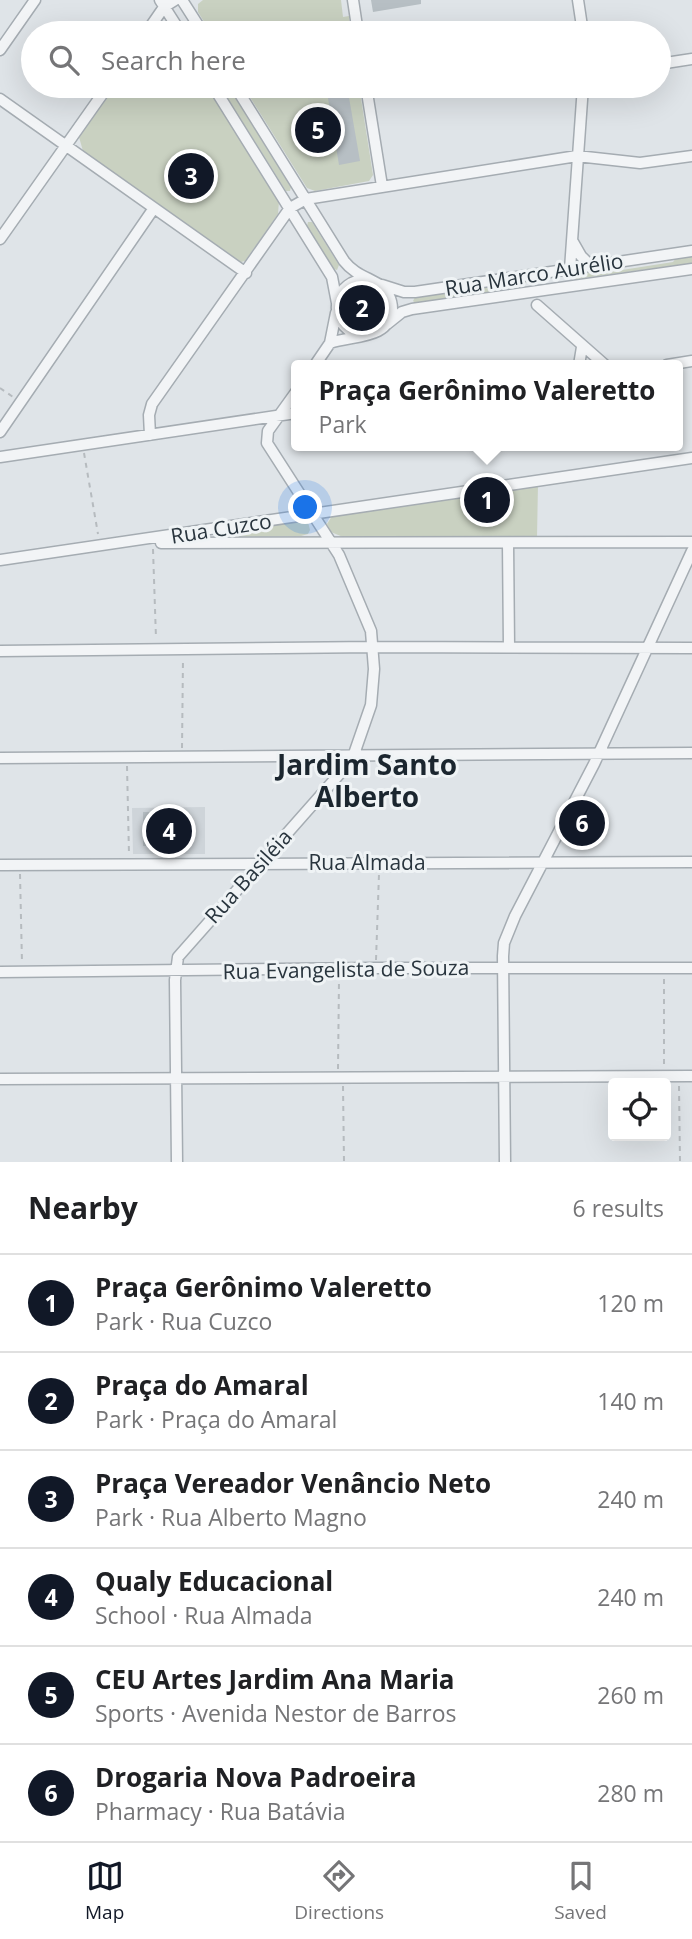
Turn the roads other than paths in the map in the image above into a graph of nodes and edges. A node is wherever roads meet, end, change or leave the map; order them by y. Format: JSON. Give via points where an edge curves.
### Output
{"nodes":[{"id":1,"x":34,"y":0,"type":"edge"},
{"id":2,"x":175,"y":0,"type":"edge"},
{"id":3,"x":182,"y":0,"type":"edge"},
{"id":4,"x":353,"y":0,"type":"edge"},
{"id":5,"x":578,"y":0,"type":"edge"},
{"id":6,"x":162,"y":3,"type":"edge"},
{"id":7,"x":152,"y":21,"type":"edge"},
{"id":8,"x":173,"y":21,"type":"edge"},
{"id":9,"x":195,"y":21,"type":"edge"},
{"id":10,"x":356,"y":21,"type":"edge"},
{"id":11,"x":581,"y":21,"type":"edge"},
{"id":12,"x":0,"y":50,"type":"edge"},
{"id":13,"x":692,"y":59,"type":"edge"},
{"id":14,"x":671,"y":62,"type":"edge"},
{"id":15,"x":100,"y":98,"type":"edge"},
{"id":16,"x":221,"y":98,"type":"edge"},
{"id":17,"x":242,"y":98,"type":"edge"},
{"id":18,"x":368,"y":98,"type":"edge"},
{"id":19,"x":582,"y":98,"type":"edge"},
{"id":20,"x":0,"y":99,"type":"edge"},
{"id":21,"x":66,"y":146,"type":"junction"},
{"id":22,"x":577,"y":156,"type":"junction"},
{"id":23,"x":692,"y":156,"type":"edge"},
{"id":24,"x":382,"y":186,"type":"junction"},
{"id":25,"x":306,"y":200,"type":"junction"},
{"id":26,"x":154,"y":208,"type":"junction"},
{"id":27,"x":290,"y":208,"type":"junction"},
{"id":28,"x":0,"y":239,"type":"edge"},
{"id":29,"x":573,"y":242,"type":"junction"},
{"id":30,"x":692,"y":251,"type":"edge"},
{"id":31,"x":591,"y":266,"type":"junction"},
{"id":32,"x":570,"y":269,"type":"junction"},
{"id":33,"x":692,"y":269,"type":"edge"},
{"id":34,"x":246,"y":273,"type":"junction"},
{"id":35,"x":506,"y":278,"type":"junction"},
{"id":36,"x":374,"y":282,"type":"junction"},
{"id":37,"x":508,"y":295,"type":"junction"},
{"id":38,"x":537,"y":305,"type":"dead end"},
{"id":39,"x":337,"y":306,"type":"junction"},
{"id":40,"x":384,"y":326,"type":"junction"},
{"id":41,"x":364,"y":335,"type":"junction"},
{"id":42,"x":330,"y":343,"type":"junction"},
{"id":43,"x":582,"y":347,"type":"junction"},
{"id":44,"x":318,"y":360,"type":"edge"},
{"id":45,"x":580,"y":360,"type":"edge"},
{"id":46,"x":599,"y":360,"type":"edge"},
{"id":47,"x":291,"y":399,"type":"edge"},
{"id":48,"x":291,"y":414,"type":"edge"},
{"id":49,"x":280,"y":415,"type":"junction"},
{"id":50,"x":243,"y":421,"type":"junction"},
{"id":51,"x":0,"y":432,"type":"edge"},
{"id":52,"x":150,"y":435,"type":"junction"},
{"id":53,"x":266,"y":435,"type":"junction"},
{"id":54,"x":0,"y":457,"type":"edge"},
{"id":55,"x":692,"y":458,"type":"edge"},
{"id":56,"x":311,"y":514,"type":"junction"},
{"id":57,"x":129,"y":542,"type":"junction"},
{"id":58,"x":508,"y":542,"type":"junction"},
{"id":59,"x":692,"y":542,"type":"edge"},
{"id":60,"x":332,"y":543,"type":"junction"},
{"id":61,"x":692,"y":551,"type":"edge"},
{"id":62,"x":0,"y":560,"type":"edge"},
{"id":63,"x":374,"y":647,"type":"junction"},
{"id":64,"x":509,"y":647,"type":"junction"},
{"id":65,"x":692,"y":648,"type":"edge"},
{"id":66,"x":648,"y":649,"type":"junction"},
{"id":67,"x":0,"y":651,"type":"edge"},
{"id":68,"x":692,"y":753,"type":"edge"},
{"id":69,"x":354,"y":754,"type":"junction"},
{"id":70,"x":598,"y":754,"type":"junction"},
{"id":71,"x":0,"y":758,"type":"edge"},
{"id":72,"x":261,"y":862,"type":"junction"},
{"id":73,"x":542,"y":862,"type":"junction"},
{"id":74,"x":692,"y":862,"type":"edge"},
{"id":75,"x":0,"y":865,"type":"edge"},
{"id":76,"x":503,"y":967,"type":"junction"},
{"id":77,"x":692,"y":968,"type":"edge"},
{"id":78,"x":175,"y":970,"type":"junction"},
{"id":79,"x":0,"y":972,"type":"edge"},
{"id":80,"x":692,"y":1076,"type":"edge"},
{"id":81,"x":176,"y":1077,"type":"junction"},
{"id":82,"x":503,"y":1077,"type":"junction"},
{"id":83,"x":0,"y":1079,"type":"edge"},
{"id":84,"x":177,"y":1162,"type":"edge"},
{"id":85,"x":505,"y":1162,"type":"edge"}],
"edges":[{"from":1,"to":12,"type":"street"},
{"from":2,"to":6,"type":"street"},
{"from":3,"to":9,"type":"street"},
{"from":4,"to":10,"type":"street"},
{"from":5,"to":11,"type":"street"},
{"from":6,"to":7,"type":"street"},
{"from":6,"to":8,"type":"street"},
{"from":13,"to":14,"type":"street"},
{"from":15,"to":21,"type":"street"},
{"from":16,"to":27,"type":"street"},
{"from":17,"to":25,"type":"street"},
{"from":18,"to":24,"type":"street"},
{"from":19,"to":22,"type":"street"},
{"from":20,"to":21,"type":"street"},
{"from":21,"to":26,"type":"street"},
{"from":21,"to":28,"type":"street"},
{"from":22,"to":23,"type":"street","via":[[647,163]]},
{"from":22,"to":24,"type":"street"},
{"from":22,"to":29,"type":"street"},
{"from":24,"to":25,"type":"street"},
{"from":25,"to":27,"type":"street"},
{"from":25,"to":36,"type":"street","via":[[344,261]]},
{"from":26,"to":34,"type":"street"},
{"from":26,"to":51,"type":"street"},
{"from":27,"to":34,"type":"street"},
{"from":27,"to":39,"type":"street","via":[[332,278]]},
{"from":29,"to":31,"type":"street"},
{"from":29,"to":32,"type":"street"},
{"from":30,"to":31,"type":"street","name":"Rua Marco Aurélio"},
{"from":31,"to":32,"type":"street","name":"Rua Marco Aurélio"},
{"from":32,"to":35,"type":"street","name":"Rua Marco Aurélio"},
{"from":33,"to":37,"type":"street","name":"Rua Marco Aurélio"},
{"from":34,"to":52,"type":"street","via":[[152,404]]},
{"from":35,"to":36,"type":"street","name":"Rua Marco Aurélio","via":[[415,292]]},
{"from":35,"to":37,"type":"street"},
{"from":36,"to":39,"type":"street","via":[[349,285]]},
{"from":36,"to":40,"type":"street","via":[[386,291],[391,303]]},
{"from":37,"to":40,"type":"street","name":"Rua Marco Aurélio","via":[[411,309]]},
{"from":38,"to":43,"type":"street"},
{"from":39,"to":41,"type":"street","via":[[343,325]]},
{"from":39,"to":42,"type":"street"},
{"from":40,"to":41,"type":"street"},
{"from":41,"to":42,"type":"street"},
{"from":42,"to":44,"type":"street"},
{"from":43,"to":45,"type":"street"},
{"from":43,"to":46,"type":"street"},
{"from":47,"to":49,"type":"street"},
{"from":48,"to":49,"type":"street"},
{"from":49,"to":50,"type":"street"},
{"from":49,"to":53,"type":"street"},
{"from":50,"to":52,"type":"street"},
{"from":50,"to":53,"type":"street"},
{"from":52,"to":54,"type":"street"},
{"from":53,"to":56,"type":"street","name":"Rua Basiléia","via":[[269,448]]},
{"from":55,"to":56,"type":"street","name":"Rua Cuzco"},
{"from":56,"to":57,"type":"street","name":"Rua Cuzco"},
{"from":56,"to":60,"type":"street","name":"Rua Basiléia"},
{"from":57,"to":60,"type":"street"},
{"from":57,"to":62,"type":"street","name":"Rua Cuzco"},
{"from":58,"to":59,"type":"street"},
{"from":58,"to":60,"type":"street"},
{"from":58,"to":64,"type":"street"},
{"from":60,"to":63,"type":"street","name":"Rua Basiléia","via":[[366,615]]},
{"from":61,"to":66,"type":"street"},
{"from":63,"to":64,"type":"street"},
{"from":63,"to":67,"type":"street"},
{"from":63,"to":69,"type":"street","name":"Rua Basiléia","via":[[371,705]]},
{"from":64,"to":66,"type":"street"},
{"from":65,"to":66,"type":"street"},
{"from":66,"to":70,"type":"street"},
{"from":68,"to":70,"type":"street"},
{"from":69,"to":70,"type":"street"},
{"from":69,"to":71,"type":"street"},
{"from":69,"to":72,"type":"street","name":"Rua Basiléia"},
{"from":70,"to":73,"type":"street"},
{"from":72,"to":73,"type":"street","name":"Rua Almada"},
{"from":72,"to":75,"type":"street","name":"Rua Almada"},
{"from":72,"to":78,"type":"street","name":"Rua Basiléia","via":[[181,951]]},
{"from":73,"to":74,"type":"street","name":"Rua Almada"},
{"from":73,"to":76,"type":"street","via":[[507,935]]},
{"from":76,"to":77,"type":"street","name":"Rua Evangelista de Souza"},
{"from":76,"to":78,"type":"street","name":"Rua Evangelista de Souza"},
{"from":76,"to":82,"type":"street"},
{"from":78,"to":79,"type":"street","name":"Rua Evangelista de Souza"},
{"from":78,"to":81,"type":"street","name":"Rua Basiléia"},
{"from":80,"to":82,"type":"street"},
{"from":81,"to":82,"type":"street"},
{"from":81,"to":83,"type":"street"},
{"from":81,"to":84,"type":"street","name":"Rua Basiléia"},
{"from":82,"to":85,"type":"street"}]}
